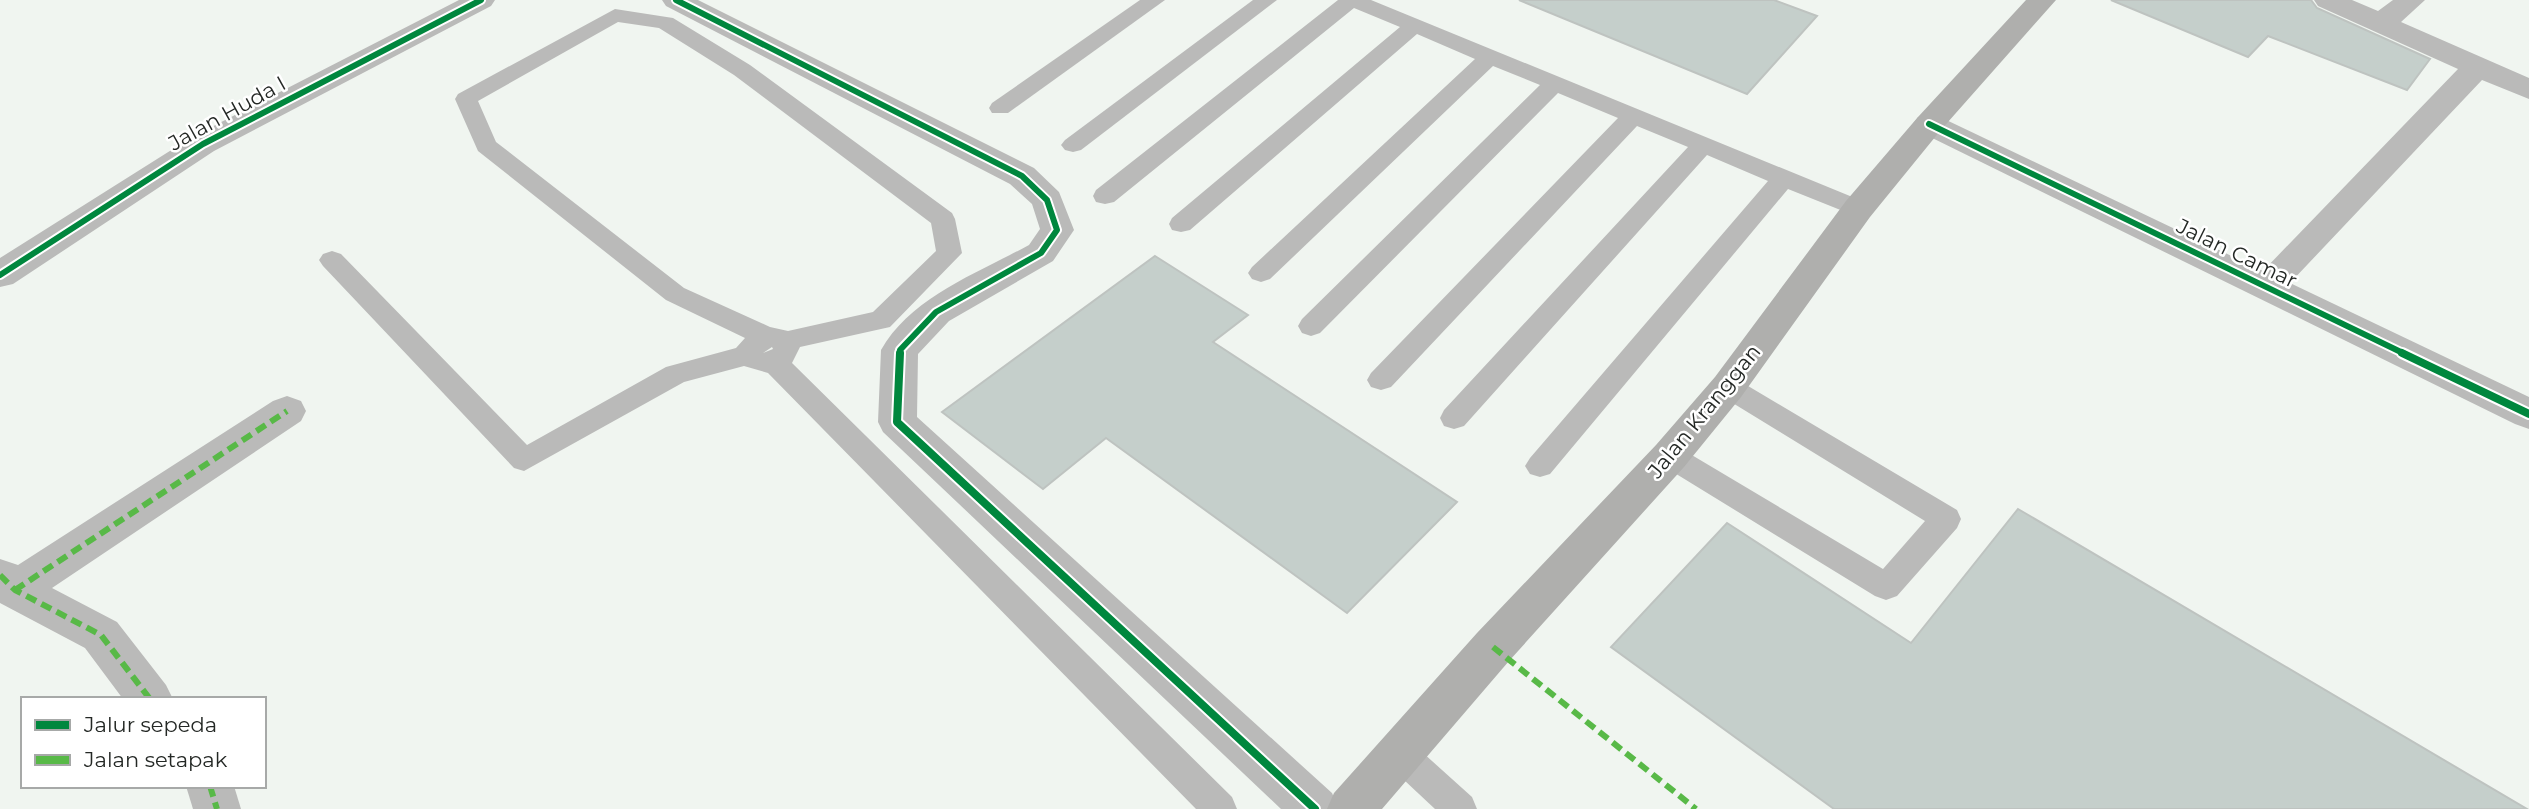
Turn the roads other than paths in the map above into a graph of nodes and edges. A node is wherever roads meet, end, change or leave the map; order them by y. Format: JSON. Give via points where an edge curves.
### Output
{"nodes":[{"id":1,"x":481,"y":0,"type":"edge"},
{"id":2,"x":676,"y":0,"type":"edge"},
{"id":3,"x":1154,"y":0,"type":"edge"},
{"id":4,"x":1266,"y":0,"type":"edge"},
{"id":5,"x":1352,"y":0,"type":"edge"},
{"id":6,"x":2042,"y":0,"type":"edge"},
{"id":7,"x":2328,"y":0,"type":"edge"},
{"id":8,"x":2411,"y":0,"type":"edge"},
{"id":9,"x":2381,"y":23,"type":"junction"},
{"id":10,"x":1414,"y":26,"type":"junction"},
{"id":11,"x":1490,"y":57,"type":"junction"},
{"id":12,"x":2477,"y":67,"type":"junction"},
{"id":13,"x":1555,"y":83,"type":"junction"},
{"id":14,"x":2529,"y":90,"type":"edge"},
{"id":15,"x":1000,"y":108,"type":"dead end"},
{"id":16,"x":1632,"y":117,"type":"junction"},
{"id":17,"x":1928,"y":124,"type":"junction"},
{"id":18,"x":1704,"y":144,"type":"junction"},
{"id":19,"x":1073,"y":145,"type":"dead end"},
{"id":20,"x":1785,"y":177,"type":"junction"},
{"id":21,"x":1105,"y":196,"type":"dead end"},
{"id":22,"x":1858,"y":209,"type":"junction"},
{"id":23,"x":1181,"y":223,"type":"dead end"},
{"id":24,"x":332,"y":260,"type":"dead end"},
{"id":25,"x":1261,"y":273,"type":"dead end"},
{"id":26,"x":2279,"y":274,"type":"dead end"},
{"id":27,"x":0,"y":275,"type":"edge"},
{"id":28,"x":1311,"y":326,"type":"dead end"},
{"id":29,"x":769,"y":349,"type":"junction"},
{"id":30,"x":1381,"y":380,"type":"dead end"},
{"id":31,"x":1728,"y":387,"type":"junction"},
{"id":32,"x":287,"y":411,"type":"dead end"},
{"id":33,"x":2529,"y":414,"type":"edge"},
{"id":34,"x":1454,"y":418,"type":"dead end"},
{"id":35,"x":1670,"y":456,"type":"junction"},
{"id":36,"x":1540,"y":466,"type":"dead end"},
{"id":37,"x":7,"y":583,"type":"edge"},
{"id":38,"x":148,"y":697,"type":"edge"},
{"id":39,"x":1400,"y":754,"type":"junction"},
{"id":40,"x":211,"y":788,"type":"edge"},
{"id":41,"x":218,"y":809,"type":"edge"},
{"id":42,"x":1220,"y":809,"type":"edge"},
{"id":43,"x":1315,"y":809,"type":"edge"},
{"id":44,"x":1351,"y":809,"type":"edge"},
{"id":45,"x":1460,"y":809,"type":"edge"}],
"edges":[{"from":1,"to":27,"type":"street","name":"Jalan Huda I","via":[[203,144]]},
{"from":2,"to":43,"type":"street","via":[[1022,176],[1047,200],[1057,230],[1041,253],[936,312],[900,350],[897,422]]},
{"from":3,"to":15,"type":"lane"},
{"from":4,"to":19,"type":"lane"},
{"from":5,"to":10,"type":"lane"},
{"from":5,"to":21,"type":"lane"},
{"from":6,"to":17,"type":"main road","name":"Jalan Kranggan"},
{"from":7,"to":9,"type":"street"},
{"from":8,"to":9,"type":"street"},
{"from":9,"to":12,"type":"street"},
{"from":10,"to":11,"type":"lane"},
{"from":10,"to":23,"type":"lane"},
{"from":11,"to":13,"type":"lane"},
{"from":11,"to":25,"type":"lane"},
{"from":12,"to":14,"type":"street"},
{"from":12,"to":26,"type":"street"},
{"from":13,"to":16,"type":"lane"},
{"from":13,"to":28,"type":"lane"},
{"from":16,"to":18,"type":"lane"},
{"from":16,"to":30,"type":"lane"},
{"from":17,"to":22,"type":"main road","name":"Jalan Kranggan"},
{"from":17,"to":33,"type":"street","name":"Jalan Camar"},
{"from":18,"to":20,"type":"lane"},
{"from":18,"to":34,"type":"lane"},
{"from":20,"to":22,"type":"lane"},
{"from":20,"to":36,"type":"lane"},
{"from":22,"to":31,"type":"main road","name":"Jalan Kranggan"},
{"from":24,"to":29,"type":"lane","via":[[524,460],[676,374]]},
{"from":29,"to":29,"type":"lane","via":[[675,294],[486,146],[466,99],[615,15],[664,23],[742,71],[943,219],[948,253],[881,320]]},
{"from":29,"to":42,"type":"lane"},
{"from":31,"to":35,"type":"main road","name":"Jalan Kranggan"},
{"from":31,"to":35,"type":"lane","via":[[1946,519],[1886,587]]},
{"from":32,"to":37,"type":"street"},
{"from":35,"to":39,"type":"main road","name":"Jalan Kranggan"},
{"from":37,"to":38,"type":"street","via":[[101,635]]},
{"from":39,"to":44,"type":"main road","name":"Jalan Kranggan"},
{"from":39,"to":45,"type":"lane"},
{"from":40,"to":41,"type":"street"}]}
